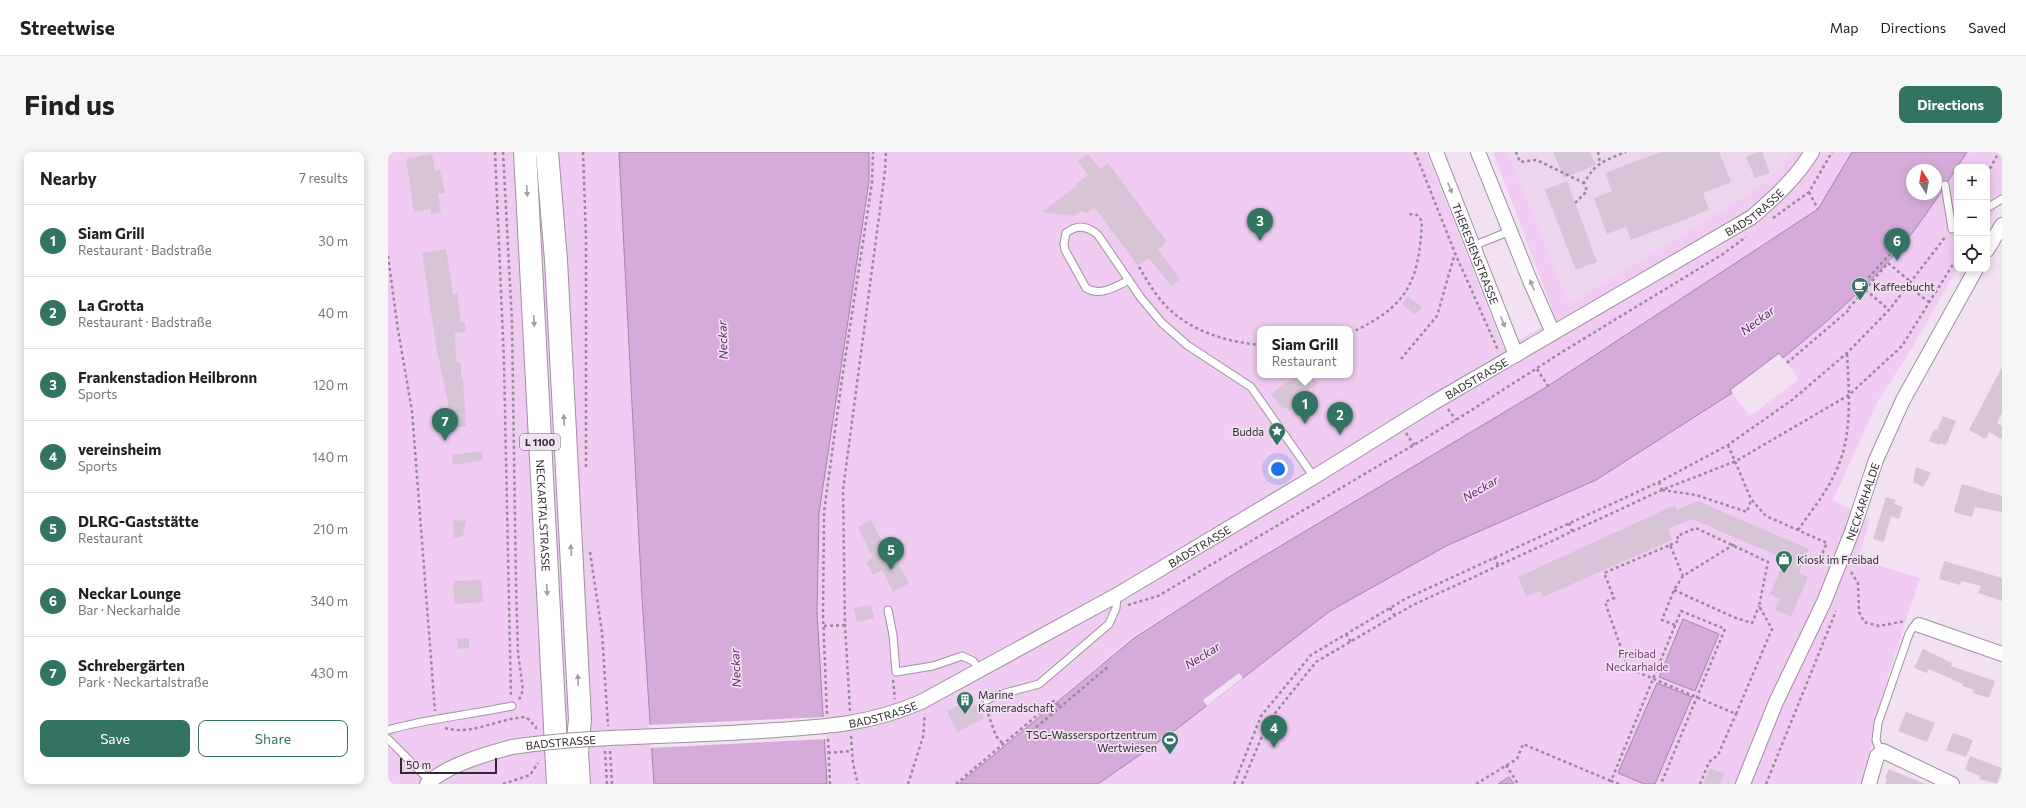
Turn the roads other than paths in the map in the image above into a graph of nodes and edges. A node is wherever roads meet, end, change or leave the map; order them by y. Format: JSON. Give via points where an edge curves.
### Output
{"nodes":[{"id":1,"x":525,"y":152,"type":"edge"},
{"id":2,"x":547,"y":152,"type":"edge"},
{"id":3,"x":560,"y":152,"type":"edge"},
{"id":4,"x":1436,"y":152,"type":"edge"},
{"id":5,"x":1478,"y":152,"type":"edge"},
{"id":6,"x":1812,"y":152,"type":"edge"},
{"id":7,"x":1945,"y":185,"type":"dead end"},
{"id":8,"x":2002,"y":199,"type":"edge"},
{"id":9,"x":1990,"y":206,"type":"edge"},
{"id":10,"x":2002,"y":225,"type":"edge"},
{"id":11,"x":1954,"y":227,"type":"edge"},
{"id":12,"x":1510,"y":231,"type":"junction"},
{"id":13,"x":1990,"y":245,"type":"edge"},
{"id":14,"x":1473,"y":246,"type":"junction"},
{"id":15,"x":556,"y":260,"type":"junction"},
{"id":16,"x":1974,"y":272,"type":"edge"},
{"id":17,"x":1129,"y":280,"type":"junction"},
{"id":18,"x":1553,"y":333,"type":"junction"},
{"id":19,"x":1516,"y":355,"type":"junction"},
{"id":20,"x":1314,"y":477,"type":"junction"},
{"id":21,"x":1117,"y":602,"type":"junction"},
{"id":22,"x":888,"y":610,"type":"dead end"},
{"id":23,"x":1919,"y":625,"type":"joint"},
{"id":24,"x":2002,"y":654,"type":"edge"},
{"id":25,"x":979,"y":669,"type":"junction"},
{"id":26,"x":987,"y":700,"type":"road end"},
{"id":27,"x":512,"y":706,"type":"road end"},
{"id":28,"x":388,"y":730,"type":"edge"},
{"id":29,"x":388,"y":739,"type":"edge"},
{"id":30,"x":1880,"y":752,"type":"junction"},
{"id":31,"x":428,"y":783,"type":"edge"},
{"id":32,"x":558,"y":784,"type":"edge"},
{"id":33,"x":579,"y":784,"type":"edge"},
{"id":34,"x":1743,"y":784,"type":"edge"},
{"id":35,"x":1869,"y":784,"type":"edge"},
{"id":36,"x":1952,"y":784,"type":"edge"}],
"edges":[{"from":1,"to":32,"type":"main road","name":"NECKARTALSTRASSE","number":"L 1100","one_way":true},
{"from":2,"to":15,"type":"main road","number":"L 1100"},
{"from":3,"to":15,"type":"main road"},
{"from":4,"to":14,"type":"street","name":"THERESIENSTRASSE","one_way":true},
{"from":5,"to":12,"type":"street"},
{"from":6,"to":18,"type":"street","name":"BADSTRASSE","via":[[1801,171],[1752,217]]},
{"from":7,"to":11,"type":"lane"},
{"from":8,"to":9,"type":"lane"},
{"from":10,"to":13,"type":"street"},
{"from":12,"to":14,"type":"lane"},
{"from":18,"to":12,"type":"street","one_way":true},
{"from":14,"to":19,"type":"street","name":"THERESIENSTRASSE","one_way":true},
{"from":33,"to":15,"type":"main road","number":"L 1100","one_way":true,"via":[[577,753],[580,719]]},
{"from":16,"to":34,"type":"street","name":"NECKARHALDE","via":[[1903,400],[1876,460],[1824,602],[1776,702]]},
{"from":17,"to":17,"type":"lane","via":[[1113,255],[1091,229],[1076,227],[1066,233],[1065,250],[1086,288],[1092,292],[1105,291]]},
{"from":17,"to":20,"type":"lane","via":[[1141,298],[1172,333],[1206,359],[1251,387]]},
{"from":18,"to":19,"type":"street","name":"BADSTRASSE"},
{"from":19,"to":20,"type":"street","name":"BADSTRASSE"},
{"from":20,"to":21,"type":"street","name":"BADSTRASSE"},
{"from":21,"to":25,"type":"street","name":"BADSTRASSE"},
{"from":21,"to":26,"type":"lane","via":[[1109,624],[1040,684]]},
{"from":22,"to":25,"type":"lane","via":[[896,672],[933,666],[962,656],[973,661]]},
{"from":23,"to":24,"type":"street"},
{"from":23,"to":30,"type":"lane","via":[[1909,634],[1878,724],[1876,740]]},
{"from":25,"to":31,"type":"street","name":"BADSTRASSE","bridge":true,"via":[[926,706],[855,723],[695,736],[556,741],[512,747],[455,766]]},
{"from":27,"to":28,"type":"lane","via":[[412,723]]},
{"from":29,"to":31,"type":"lane"},
{"from":30,"to":35,"type":"street"},
{"from":30,"to":36,"type":"street","via":[[1887,751]]}]}
